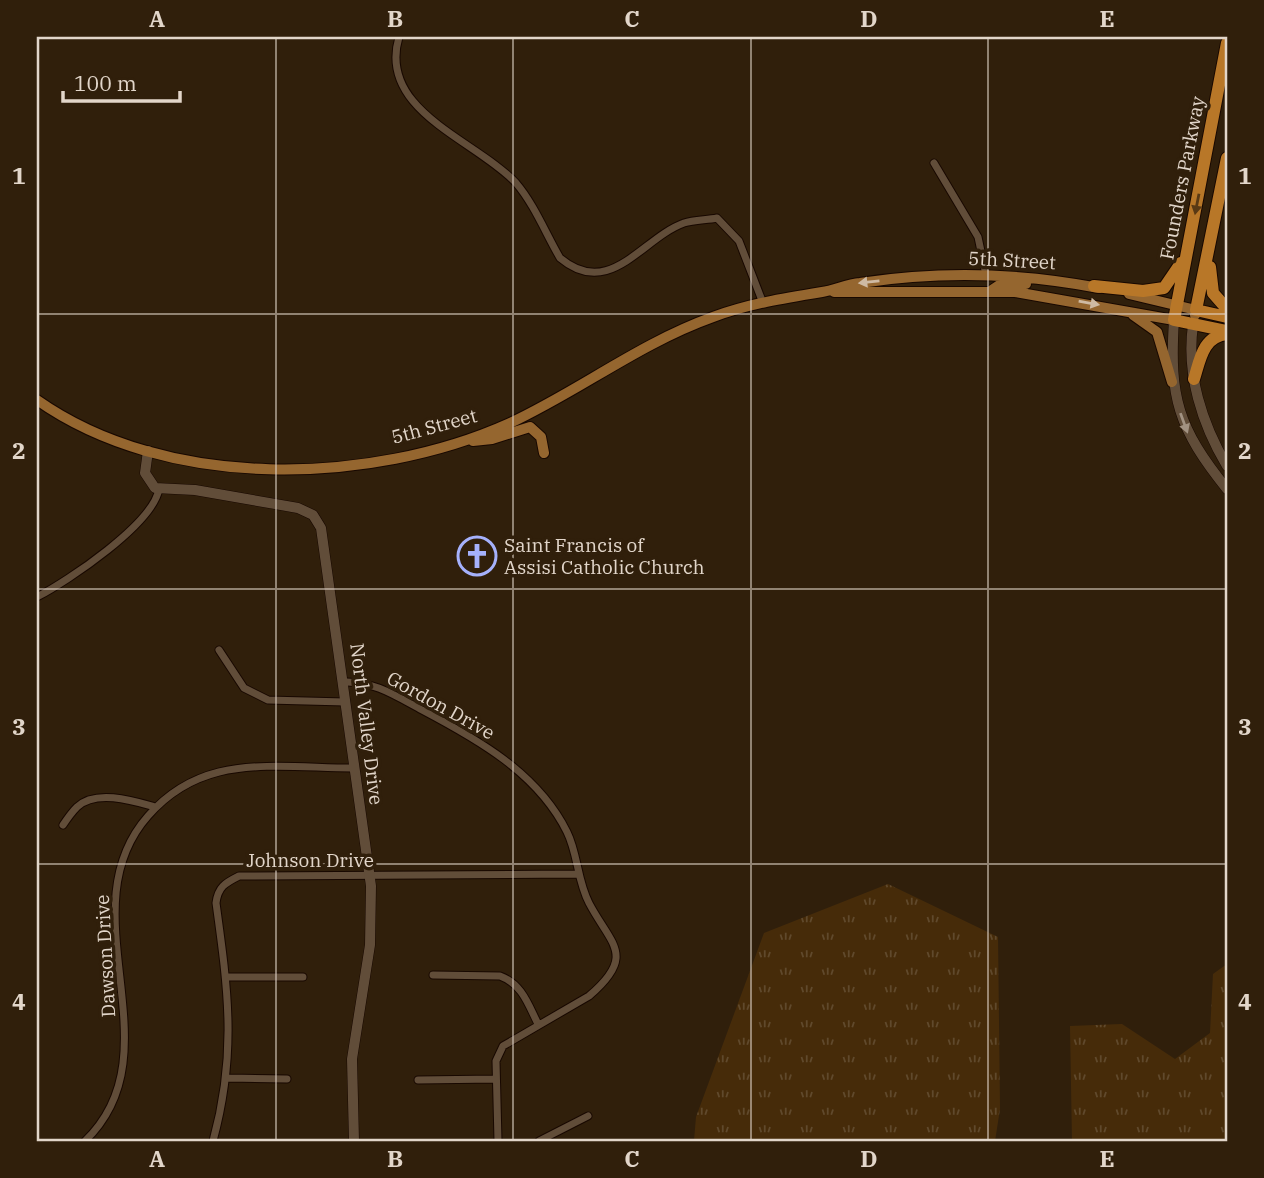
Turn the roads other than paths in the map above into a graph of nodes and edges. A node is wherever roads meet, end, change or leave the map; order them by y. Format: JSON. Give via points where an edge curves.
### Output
{"nodes":[{"id":1,"x":399,"y":37,"type":"edge"},
{"id":2,"x":1227,"y":43,"type":"edge"},
{"id":3,"x":1227,"y":158,"type":"edge"},
{"id":4,"x":934,"y":163,"type":"dead end"},
{"id":5,"x":1212,"y":232,"type":"junction"},
{"id":6,"x":1188,"y":247,"type":"junction"},
{"id":7,"x":986,"y":275,"type":"junction"},
{"id":8,"x":1094,"y":286,"type":"junction"},
{"id":9,"x":1113,"y":290,"type":"junction"},
{"id":10,"x":824,"y":291,"type":"junction"},
{"id":11,"x":992,"y":291,"type":"junction"},
{"id":12,"x":879,"y":292,"type":"junction"},
{"id":13,"x":763,"y":303,"type":"junction"},
{"id":14,"x":1177,"y":305,"type":"junction"},
{"id":15,"x":1122,"y":309,"type":"junction"},
{"id":16,"x":1227,"y":309,"type":"edge"},
{"id":17,"x":1196,"y":310,"type":"junction"},
{"id":18,"x":1227,"y":317,"type":"edge"},
{"id":19,"x":1174,"y":320,"type":"junction"},
{"id":20,"x":1193,"y":324,"type":"junction"},
{"id":21,"x":1227,"y":332,"type":"edge"},
{"id":22,"x":1194,"y":379,"type":"junction"},
{"id":23,"x":1172,"y":382,"type":"junction"},
{"id":24,"x":37,"y":400,"type":"edge"},
{"id":25,"x":460,"y":442,"type":"junction"},
{"id":26,"x":148,"y":451,"type":"junction"},
{"id":27,"x":544,"y":453,"type":"dead end"},
{"id":28,"x":1227,"y":466,"type":"edge"},
{"id":29,"x":159,"y":489,"type":"junction"},
{"id":30,"x":1227,"y":489,"type":"edge"},
{"id":31,"x":37,"y":597,"type":"edge"},
{"id":32,"x":219,"y":650,"type":"dead end"},
{"id":33,"x":344,"y":682,"type":"junction"},
{"id":34,"x":345,"y":702,"type":"junction"},
{"id":35,"x":352,"y":768,"type":"junction"},
{"id":36,"x":155,"y":807,"type":"junction"},
{"id":37,"x":63,"y":825,"type":"dead end"},
{"id":38,"x":577,"y":874,"type":"junction"},
{"id":39,"x":370,"y":876,"type":"junction"},
{"id":40,"x":433,"y":975,"type":"dead end"},
{"id":41,"x":226,"y":976,"type":"junction"},
{"id":42,"x":303,"y":976,"type":"dead end"},
{"id":43,"x":538,"y":1024,"type":"junction"},
{"id":44,"x":228,"y":1078,"type":"junction"},
{"id":45,"x":287,"y":1079,"type":"dead end"},
{"id":46,"x":496,"y":1079,"type":"junction"},
{"id":47,"x":418,"y":1080,"type":"dead end"},
{"id":48,"x":588,"y":1116,"type":"dead end"},
{"id":49,"x":85,"y":1141,"type":"edge"},
{"id":50,"x":214,"y":1141,"type":"edge"},
{"id":51,"x":354,"y":1141,"type":"edge"},
{"id":52,"x":498,"y":1141,"type":"edge"},
{"id":53,"x":539,"y":1141,"type":"edge"}],
"edges":[{"from":1,"to":13,"type":"street","via":[[398,76],[411,101],[515,183],[568,265],[594,272],[611,270],[684,223],[717,218],[739,241]]},
{"from":2,"to":6,"type":"highway","name":"Founders Parkway","one_way":true},
{"from":3,"to":5,"type":"highway","name":"Founders Parkway"},
{"from":4,"to":7,"type":"street","via":[[978,237]]},
{"from":5,"to":16,"type":"highway","via":[[1211,283]]},
{"from":5,"to":17,"type":"highway","name":"Founders Parkway"},
{"from":6,"to":8,"type":"highway","via":[[1164,288],[1143,291]]},
{"from":6,"to":14,"type":"highway","name":"Founders Parkway"},
{"from":7,"to":8,"type":"main road","name":"5th Street"},
{"from":7,"to":10,"type":"main road","name":"5th Street","one_way":true,"via":[[858,283]]},
{"from":7,"to":12,"type":"main road","via":[[977,281]]},
{"from":8,"to":9,"type":"main road","name":"5th Street"},
{"from":9,"to":11,"type":"main road","via":[[1011,283]]},
{"from":9,"to":14,"type":"main road","name":"5th Street"},
{"from":10,"to":12,"type":"main road","name":"5th Street"},
{"from":10,"to":13,"type":"main road","name":"5th Street"},
{"from":11,"to":12,"type":"main road","name":"5th Street"},
{"from":11,"to":15,"type":"main road","name":"5th Street","one_way":true},
{"from":13,"to":25,"type":"main road","name":"5th Street","via":[[670,334],[544,405]]},
{"from":14,"to":17,"type":"main road","name":"5th Street"},
{"from":14,"to":19,"type":"highway","name":"Founders Parkway"},
{"from":15,"to":19,"type":"main road","name":"5th Street"},
{"from":15,"to":23,"type":"main road","via":[[1157,332]]},
{"from":17,"to":18,"type":"highway"},
{"from":17,"to":20,"type":"main road","name":"Founders Parkway"},
{"from":19,"to":20,"type":"highway","name":"5th Street"},
{"from":19,"to":23,"type":"street"},
{"from":20,"to":21,"type":"highway","name":"5th Street"},
{"from":20,"to":22,"type":"street"},
{"from":21,"to":22,"type":"highway","via":[[1206,345]]},
{"from":22,"to":28,"type":"street","via":[[1203,417]]},
{"from":23,"to":30,"type":"street","one_way":true,"via":[[1189,437]]},
{"from":24,"to":26,"type":"main road","name":"5th Street","via":[[99,433]]},
{"from":25,"to":26,"type":"main road","name":"5th Street","via":[[388,459],[285,469],[223,466]]},
{"from":25,"to":27,"type":"main road","via":[[492,439],[530,427],[541,437]]},
{"from":26,"to":29,"type":"street","via":[[146,476]]},
{"from":29,"to":31,"type":"street","via":[[153,505],[115,542]]},
{"from":29,"to":33,"type":"street","name":"North Valley Drive","via":[[195,490],[298,508],[313,515],[321,528]]},
{"from":32,"to":34,"type":"street","via":[[244,688],[268,700]]},
{"from":33,"to":34,"type":"street","name":"North Valley Drive"},
{"from":33,"to":38,"type":"street","name":"Gordon Drive","via":[[380,687],[498,754],[554,811],[574,849]]},
{"from":34,"to":35,"type":"street","name":"North Valley Drive"},
{"from":35,"to":36,"type":"street","name":"Dawson Drive","via":[[219,772],[180,788]]},
{"from":35,"to":39,"type":"street","name":"North Valley Drive"},
{"from":36,"to":37,"type":"street","via":[[117,798],[92,799],[78,805]]},
{"from":36,"to":49,"type":"street","name":"Dawson Drive","via":[[131,840],[118,875],[117,961],[125,1027],[122,1070],[110,1113]]},
{"from":38,"to":39,"type":"street","name":"Johnson Drive"},
{"from":38,"to":43,"type":"street","name":"Gordon Drive","via":[[612,937],[618,959],[589,996]]},
{"from":39,"to":41,"type":"street","name":"Johnson Drive","via":[[239,876],[226,883],[218,891],[216,903]]},
{"from":39,"to":51,"type":"street","name":"North Valley Drive","via":[[371,931],[352,1059]]},
{"from":40,"to":43,"type":"street","via":[[510,980],[520,989]]},
{"from":41,"to":42,"type":"street"},
{"from":41,"to":44,"type":"street","name":"Johnson Drive"},
{"from":43,"to":46,"type":"street","name":"Gordon Drive","via":[[503,1046],[496,1061]]},
{"from":44,"to":45,"type":"street"},
{"from":44,"to":50,"type":"street","name":"Johnson Drive"},
{"from":46,"to":47,"type":"street"},
{"from":46,"to":52,"type":"street","name":"Gordon Drive"},
{"from":48,"to":53,"type":"street"}]}
